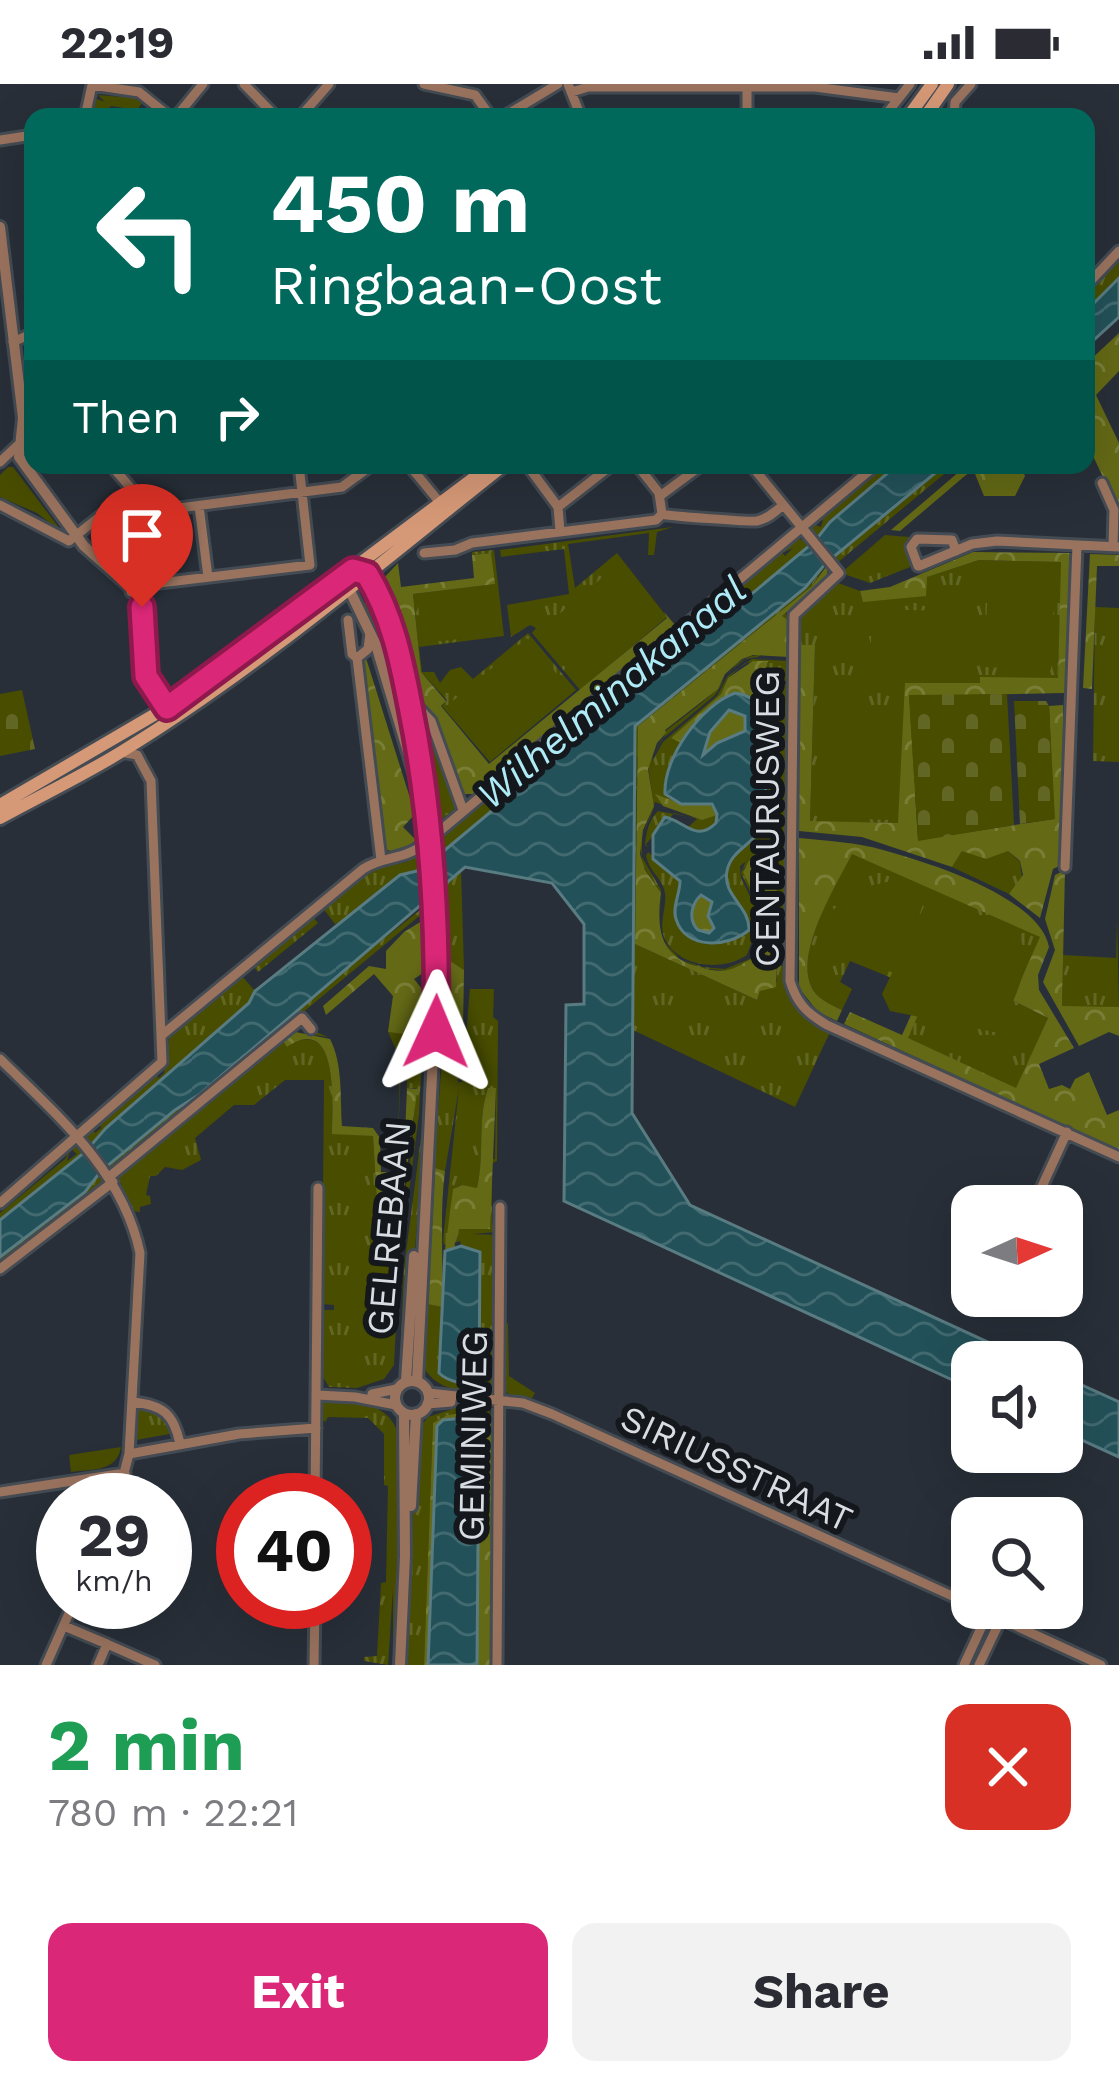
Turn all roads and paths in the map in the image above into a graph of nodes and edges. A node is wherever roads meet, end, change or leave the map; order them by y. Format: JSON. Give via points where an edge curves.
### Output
{"nodes":[{"id":1,"x":92,"y":84,"type":"edge"},
{"id":2,"x":203,"y":84,"type":"edge"},
{"id":3,"x":244,"y":84,"type":"edge"},
{"id":4,"x":329,"y":84,"type":"edge"},
{"id":5,"x":424,"y":84,"type":"edge"},
{"id":6,"x":558,"y":84,"type":"edge"},
{"id":7,"x":910,"y":84,"type":"edge"},
{"id":8,"x":948,"y":84,"type":"edge"},
{"id":9,"x":747,"y":87,"type":"edge"},
{"id":10,"x":842,"y":87,"type":"edge"},
{"id":11,"x":570,"y":88,"type":"edge"},
{"id":12,"x":899,"y":98,"type":"junction"},
{"id":13,"x":160,"y":108,"type":"edge"},
{"id":14,"x":180,"y":108,"type":"edge"},
{"id":15,"x":267,"y":108,"type":"edge"},
{"id":16,"x":308,"y":108,"type":"edge"},
{"id":17,"x":484,"y":108,"type":"edge"},
{"id":18,"x":517,"y":108,"type":"edge"},
{"id":19,"x":891,"y":108,"type":"edge"},
{"id":20,"x":925,"y":108,"type":"edge"},
{"id":21,"x":0,"y":227,"type":"edge"},
{"id":22,"x":0,"y":237,"type":"edge"},
{"id":23,"x":1119,"y":251,"type":"edge"},
{"id":24,"x":1095,"y":276,"type":"edge"},
{"id":25,"x":24,"y":337,"type":"edge"},
{"id":26,"x":13,"y":342,"type":"junction"},
{"id":27,"x":24,"y":437,"type":"edge"},
{"id":28,"x":19,"y":441,"type":"junction"},
{"id":29,"x":0,"y":462,"type":"edge"},
{"id":30,"x":24,"y":467,"type":"edge"},
{"id":31,"x":30,"y":474,"type":"edge"},
{"id":32,"x":121,"y":474,"type":"edge"},
{"id":33,"x":300,"y":474,"type":"edge"},
{"id":34,"x":360,"y":474,"type":"edge"},
{"id":35,"x":416,"y":474,"type":"edge"},
{"id":36,"x":479,"y":474,"type":"edge"},
{"id":37,"x":492,"y":474,"type":"edge"},
{"id":38,"x":534,"y":474,"type":"edge"},
{"id":39,"x":600,"y":474,"type":"edge"},
{"id":40,"x":644,"y":474,"type":"edge"},
{"id":41,"x":690,"y":474,"type":"edge"},
{"id":42,"x":758,"y":474,"type":"edge"},
{"id":43,"x":865,"y":474,"type":"edge"},
{"id":44,"x":1102,"y":483,"type":"dead end"},
{"id":45,"x":132,"y":491,"type":"junction"},
{"id":46,"x":303,"y":492,"type":"junction"},
{"id":47,"x":660,"y":496,"type":"junction"},
{"id":48,"x":441,"y":504,"type":"junction"},
{"id":49,"x":0,"y":505,"type":"edge"},
{"id":50,"x":199,"y":506,"type":"junction"},
{"id":51,"x":782,"y":506,"type":"junction"},
{"id":52,"x":558,"y":507,"type":"junction"},
{"id":53,"x":659,"y":517,"type":"junction"},
{"id":54,"x":800,"y":529,"type":"junction"},
{"id":55,"x":560,"y":531,"type":"junction"},
{"id":56,"x":77,"y":537,"type":"junction"},
{"id":57,"x":1078,"y":545,"type":"junction"},
{"id":58,"x":1116,"y":546,"type":"edge"},
{"id":59,"x":956,"y":551,"type":"junction"},
{"id":60,"x":424,"y":554,"type":"dead end"},
{"id":61,"x":208,"y":577,"type":"junction"},
{"id":62,"x":354,"y":577,"type":"junction"},
{"id":63,"x":132,"y":591,"type":"junction"},
{"id":64,"x":348,"y":620,"type":"dead end"},
{"id":65,"x":370,"y":628,"type":"junction"},
{"id":66,"x":357,"y":658,"type":"junction"},
{"id":67,"x":409,"y":698,"type":"junction"},
{"id":68,"x":168,"y":714,"type":"junction"},
{"id":69,"x":121,"y":752,"type":"junction"},
{"id":70,"x":0,"y":805,"type":"edge"},
{"id":71,"x":463,"y":810,"type":"junction"},
{"id":72,"x":0,"y":818,"type":"edge"},
{"id":73,"x":426,"y":818,"type":"junction"},
{"id":74,"x":381,"y":860,"type":"junction"},
{"id":75,"x":1065,"y":867,"type":"dead end"},
{"id":76,"x":311,"y":1029,"type":"dead end"},
{"id":77,"x":162,"y":1035,"type":"junction"},
{"id":78,"x":0,"y":1060,"type":"edge"},
{"id":79,"x":1067,"y":1132,"type":"junction"},
{"id":80,"x":77,"y":1135,"type":"junction"},
{"id":81,"x":1119,"y":1156,"type":"edge"},
{"id":82,"x":109,"y":1176,"type":"junction"},
{"id":83,"x":1043,"y":1185,"type":"edge"},
{"id":84,"x":318,"y":1188,"type":"dead end"},
{"id":85,"x":0,"y":1203,"type":"edge"},
{"id":86,"x":500,"y":1207,"type":"dead end"},
{"id":87,"x":0,"y":1269,"type":"edge"},
{"id":88,"x":407,"y":1384,"type":"junction"},
{"id":89,"x":317,"y":1395,"type":"junction"},
{"id":90,"x":355,"y":1396,"type":"junction"},
{"id":91,"x":428,"y":1398,"type":"junction"},
{"id":92,"x":133,"y":1402,"type":"junction"},
{"id":93,"x":501,"y":1402,"type":"junction"},
{"id":94,"x":405,"y":1411,"type":"junction"},
{"id":95,"x":316,"y":1428,"type":"junction"},
{"id":96,"x":180,"y":1444,"type":"junction"},
{"id":97,"x":129,"y":1454,"type":"junction"},
{"id":98,"x":124,"y":1473,"type":"edge"},
{"id":99,"x":316,"y":1473,"type":"edge"},
{"id":100,"x":36,"y":1486,"type":"edge"},
{"id":101,"x":0,"y":1492,"type":"edge"},
{"id":102,"x":951,"y":1596,"type":"edge"},
{"id":103,"x":62,"y":1629,"type":"edge"},
{"id":104,"x":73,"y":1629,"type":"edge"},
{"id":105,"x":314,"y":1629,"type":"edge"},
{"id":106,"x":977,"y":1629,"type":"edge"},
{"id":107,"x":996,"y":1629,"type":"edge"},
{"id":108,"x":1023,"y":1629,"type":"edge"},
{"id":109,"x":975,"y":1642,"type":"junction"},
{"id":110,"x":107,"y":1644,"type":"junction"},
{"id":111,"x":988,"y":1647,"type":"junction"},
{"id":112,"x":46,"y":1665,"type":"edge"},
{"id":113,"x":98,"y":1665,"type":"edge"},
{"id":114,"x":155,"y":1665,"type":"edge"},
{"id":115,"x":314,"y":1665,"type":"edge"},
{"id":116,"x":402,"y":1665,"type":"edge"},
{"id":117,"x":496,"y":1665,"type":"edge"},
{"id":118,"x":964,"y":1665,"type":"edge"},
{"id":119,"x":979,"y":1665,"type":"edge"},
{"id":120,"x":1101,"y":1665,"type":"edge"}],
"edges":[{"from":1,"to":13,"type":"street","via":[[140,92]]},
{"from":2,"to":14,"type":"street"},
{"from":3,"to":15,"type":"street"},
{"from":4,"to":16,"type":"street"},
{"from":5,"to":17,"type":"street","via":[[475,95]]},
{"from":6,"to":18,"type":"street"},
{"from":7,"to":12,"type":"street"},
{"from":8,"to":20,"type":"main road"},
{"from":9,"to":10,"type":"street"},
{"from":9,"to":11,"type":"street"},
{"from":10,"to":12,"type":"street"},
{"from":12,"to":19,"type":"street"},
{"from":21,"to":22,"type":"street"},
{"from":22,"to":26,"type":"street"},
{"from":23,"to":24,"type":"street"},
{"from":25,"to":26,"type":"street"},
{"from":26,"to":28,"type":"street"},
{"from":27,"to":28,"type":"street"},
{"from":28,"to":29,"type":"street"},
{"from":28,"to":30,"type":"street"},
{"from":31,"to":56,"type":"street"},
{"from":32,"to":45,"type":"street"},
{"from":33,"to":46,"type":"street"},
{"from":34,"to":46,"type":"street","via":[[342,487]]},
{"from":35,"to":48,"type":"street"},
{"from":36,"to":48,"type":"main road"},
{"from":37,"to":62,"type":"main road"},
{"from":38,"to":52,"type":"street"},
{"from":39,"to":52,"type":"street"},
{"from":40,"to":47,"type":"street"},
{"from":41,"to":47,"type":"street"},
{"from":42,"to":51,"type":"street","name":"CENTAURUSWEG"},
{"from":43,"to":54,"type":"street"},
{"from":44,"to":58,"type":"street"},
{"from":45,"to":50,"type":"street","via":[[152,510]]},
{"from":45,"to":56,"type":"street"},
{"from":46,"to":50,"type":"street"},
{"from":46,"to":61,"type":"street","via":[[310,565]]},
{"from":47,"to":53,"type":"street"},
{"from":48,"to":62,"type":"main road"},
{"from":49,"to":56,"type":"street","via":[[69,541]]},
{"from":50,"to":61,"type":"street"},
{"from":51,"to":53,"type":"street","via":[[754,522]]},
{"from":51,"to":54,"type":"street","name":"CENTAURUSWEG"},
{"from":52,"to":55,"type":"street"},
{"from":53,"to":55,"type":"street"},
{"from":54,"to":71,"type":"street"},
{"from":54,"to":79,"type":"street","name":"CENTAURUSWEG","via":[[839,573],[794,615],[795,997],[826,1025]]},
{"from":55,"to":60,"type":"street"},
{"from":56,"to":63,"type":"street"},
{"from":57,"to":58,"type":"street"},
{"from":57,"to":59,"type":"street","via":[[997,541]]},
{"from":57,"to":75,"type":"street"},
{"from":59,"to":59,"type":"street","via":[[952,540],[917,538],[911,547],[918,566]]},
{"from":61,"to":63,"type":"street"},
{"from":62,"to":65,"type":"street","name":"GELREBAAN"},
{"from":62,"to":67,"type":"street","name":"GELREBAAN","via":[[383,602]]},
{"from":62,"to":68,"type":"main road"},
{"from":63,"to":68,"type":"street","via":[[148,684]]},
{"from":64,"to":66,"type":"street"},
{"from":65,"to":66,"type":"street","via":[[371,643]]},
{"from":65,"to":73,"type":"street","name":"GELREBAAN"},
{"from":66,"to":74,"type":"street"},
{"from":67,"to":71,"type":"street","via":[[430,721]]},
{"from":67,"to":73,"type":"street","name":"GELREBAAN"},
{"from":68,"to":69,"type":"main road"},
{"from":68,"to":70,"type":"main road"},
{"from":69,"to":72,"type":"main road"},
{"from":69,"to":77,"type":"street","via":[[145,763],[151,781]]},
{"from":71,"to":74,"type":"street","via":[[405,858]]},
{"from":73,"to":88,"type":"street","name":"GELREBAAN","bridge":true,"via":[[435,976]]},
{"from":74,"to":77,"type":"street"},
{"from":76,"to":82,"type":"street","via":[[302,1018]]},
{"from":77,"to":80,"type":"street","via":[[163,1062]]},
{"from":78,"to":80,"type":"street"},
{"from":79,"to":81,"type":"street","name":"CENTAURUSWEG"},
{"from":79,"to":83,"type":"street"},
{"from":80,"to":82,"type":"street"},
{"from":80,"to":85,"type":"street"},
{"from":82,"to":87,"type":"street"},
{"from":82,"to":92,"type":"street","via":[[140,1253]]},
{"from":84,"to":89,"type":"street"},
{"from":86,"to":93,"type":"street","name":"GEMINIWEG"},
{"from":88,"to":90,"type":"street"},
{"from":88,"to":91,"type":"street"},
{"from":88,"to":94,"type":"street","name":"GELREBAAN"},
{"from":89,"to":90,"type":"street"},
{"from":89,"to":95,"type":"street"},
{"from":90,"to":94,"type":"street"},
{"from":91,"to":93,"type":"street","name":"SIRIUSSTRAAT"},
{"from":91,"to":94,"type":"street"},
{"from":92,"to":96,"type":"street","via":[[159,1406],[175,1422]]},
{"from":92,"to":97,"type":"street"},
{"from":93,"to":102,"type":"street","name":"SIRIUSSTRAAT","via":[[552,1414]]},
{"from":93,"to":117,"type":"street","name":"GEMINIWEG"},
{"from":94,"to":116,"type":"street"},
{"from":95,"to":96,"type":"street"},
{"from":95,"to":99,"type":"street"},
{"from":96,"to":97,"type":"street"},
{"from":97,"to":98,"type":"street"},
{"from":100,"to":101,"type":"street"},
{"from":103,"to":112,"type":"street"},
{"from":104,"to":110,"type":"street"},
{"from":105,"to":115,"type":"street"},
{"from":106,"to":109,"type":"street"},
{"from":107,"to":111,"type":"street"},
{"from":108,"to":120,"type":"street","name":"SIRIUSSTRAAT"},
{"from":109,"to":111,"type":"street"},
{"from":109,"to":118,"type":"street"},
{"from":110,"to":113,"type":"street"},
{"from":110,"to":114,"type":"street"},
{"from":111,"to":119,"type":"street"}]}
